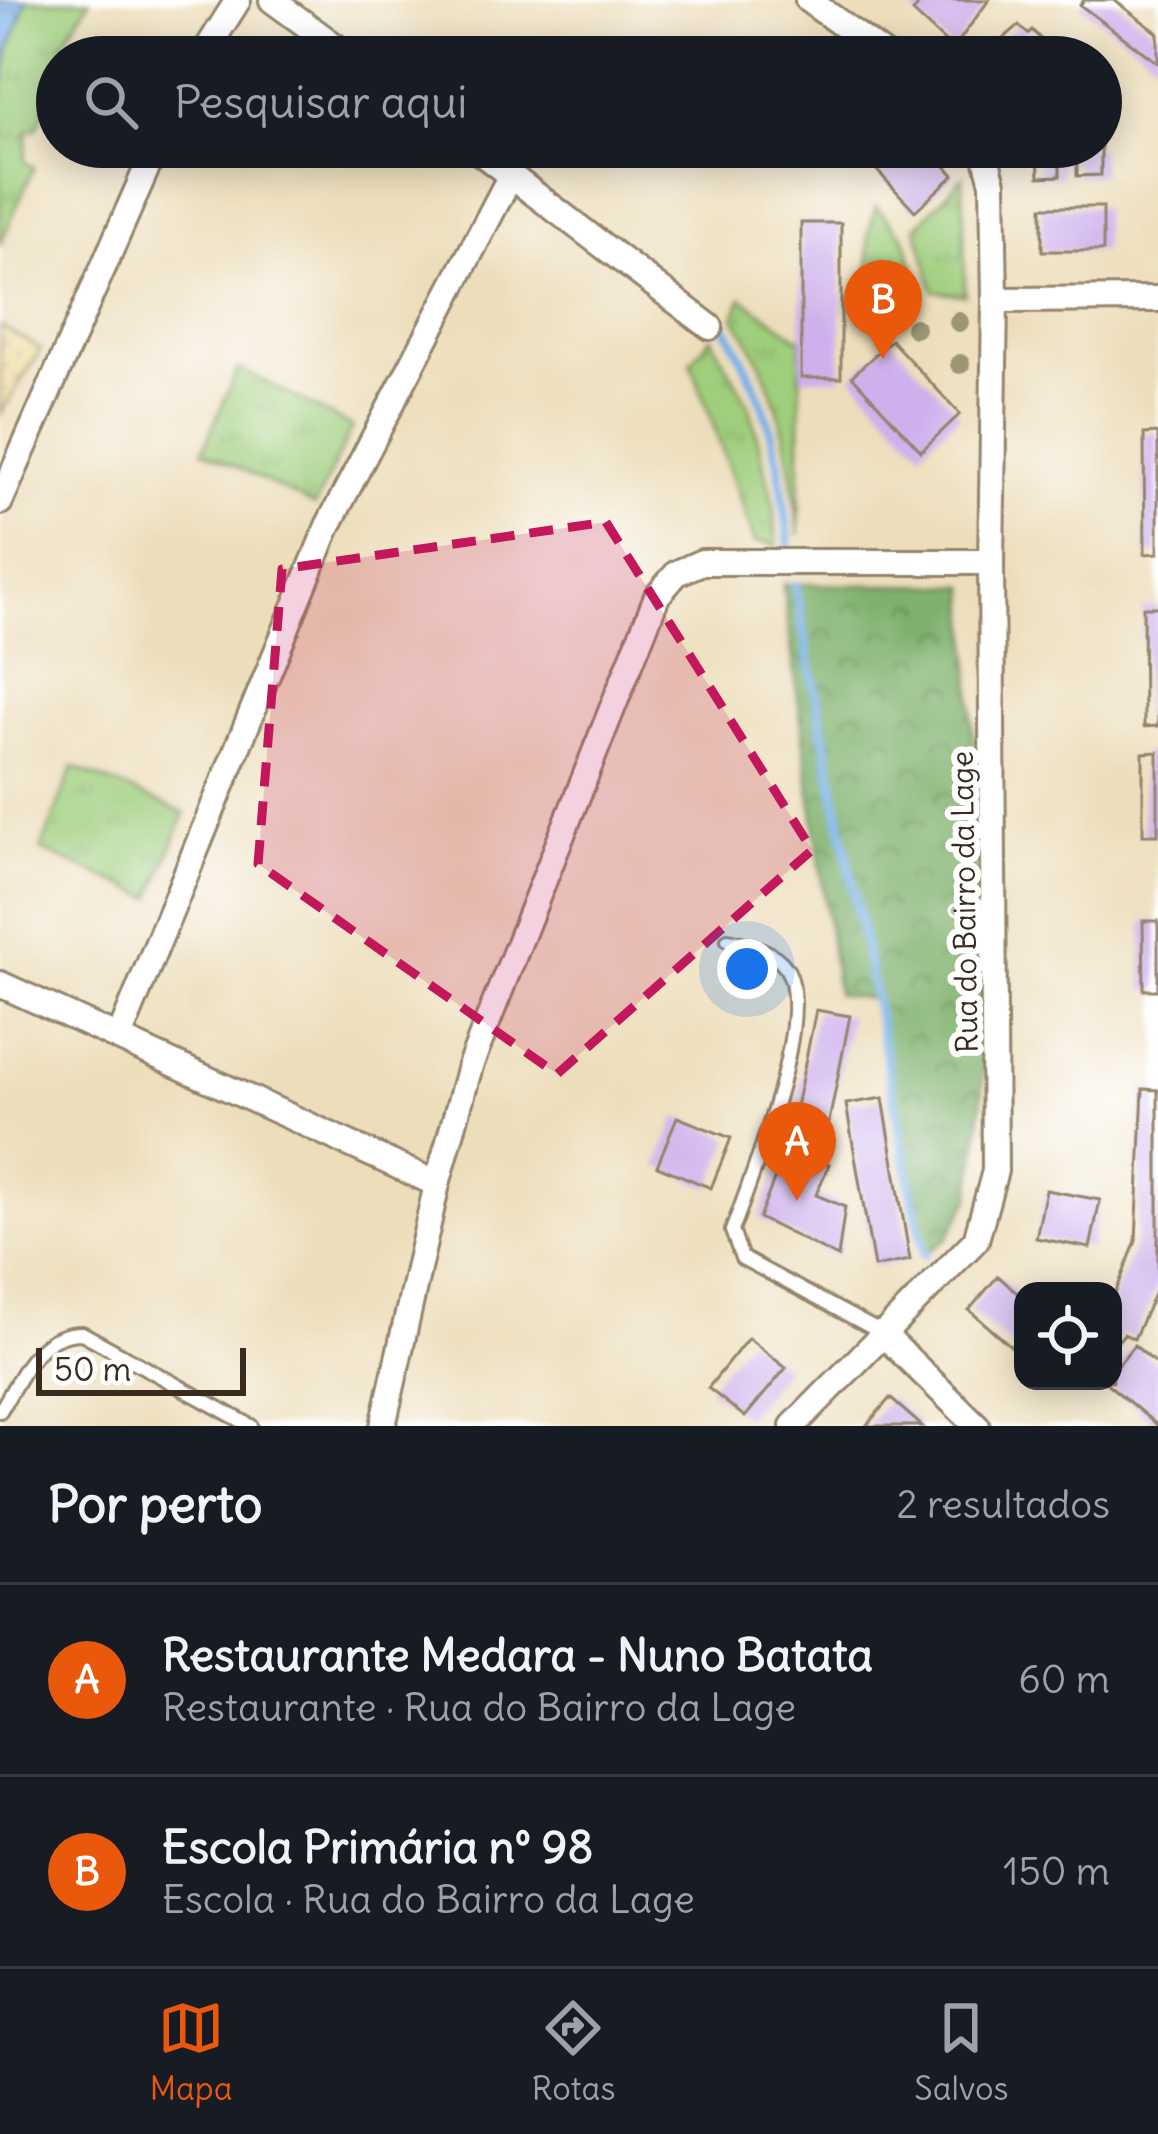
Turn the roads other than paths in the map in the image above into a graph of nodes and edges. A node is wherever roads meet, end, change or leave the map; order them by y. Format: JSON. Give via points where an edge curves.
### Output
{"nodes":[{"id":1,"x":238,"y":0,"type":"edge"},
{"id":2,"x":272,"y":0,"type":"edge"},
{"id":3,"x":808,"y":0,"type":"edge"},
{"id":4,"x":215,"y":36,"type":"edge"},
{"id":5,"x":321,"y":36,"type":"edge"},
{"id":6,"x":858,"y":36,"type":"edge"},
{"id":7,"x":147,"y":168,"type":"edge"},
{"id":8,"x":502,"y":168,"type":"edge"},
{"id":9,"x":989,"y":168,"type":"edge"},
{"id":10,"x":511,"y":175,"type":"junction"},
{"id":11,"x":1158,"y":299,"type":"edge"},
{"id":12,"x":995,"y":300,"type":"junction"},
{"id":13,"x":710,"y":327,"type":"dead end"},
{"id":14,"x":0,"y":502,"type":"edge"},
{"id":15,"x":991,"y":562,"type":"junction"},
{"id":16,"x":728,"y":940,"type":"dead end"},
{"id":17,"x":0,"y":984,"type":"edge"},
{"id":18,"x":119,"y":1038,"type":"junction"},
{"id":19,"x":437,"y":1184,"type":"junction"},
{"id":20,"x":883,"y":1333,"type":"junction"},
{"id":21,"x":0,"y":1411,"type":"edge"},
{"id":22,"x":251,"y":1426,"type":"edge"},
{"id":23,"x":383,"y":1426,"type":"edge"},
{"id":24,"x":793,"y":1426,"type":"edge"},
{"id":25,"x":977,"y":1426,"type":"edge"}],
"edges":[{"from":1,"to":4,"type":"street"},
{"from":2,"to":5,"type":"street"},
{"from":3,"to":6,"type":"street"},
{"from":7,"to":14,"type":"street"},
{"from":8,"to":10,"type":"street"},
{"from":9,"to":12,"type":"street","name":"Rua do Bairro da Lage"},
{"from":10,"to":13,"type":"street"},
{"from":10,"to":18,"type":"street","via":[[328,526]]},
{"from":11,"to":12,"type":"street"},
{"from":12,"to":15,"type":"street","name":"Rua do Bairro da Lage"},
{"from":15,"to":19,"type":"street","via":[[728,560],[677,573],[657,596],[623,670],[470,1066]]},
{"from":15,"to":20,"type":"street","name":"Rua do Bairro da Lage","via":[[995,1171],[976,1240]]},
{"from":16,"to":20,"type":"lane","via":[[761,948],[786,968],[792,991],[776,1119],[731,1232],[733,1246]]},
{"from":17,"to":18,"type":"street"},
{"from":18,"to":19,"type":"street"},
{"from":19,"to":23,"type":"street"},
{"from":20,"to":24,"type":"street","name":"Rua do Bairro da Lage"},
{"from":20,"to":25,"type":"street"},
{"from":21,"to":22,"type":"lane","via":[[40,1346],[61,1333],[82,1333]]}]}
